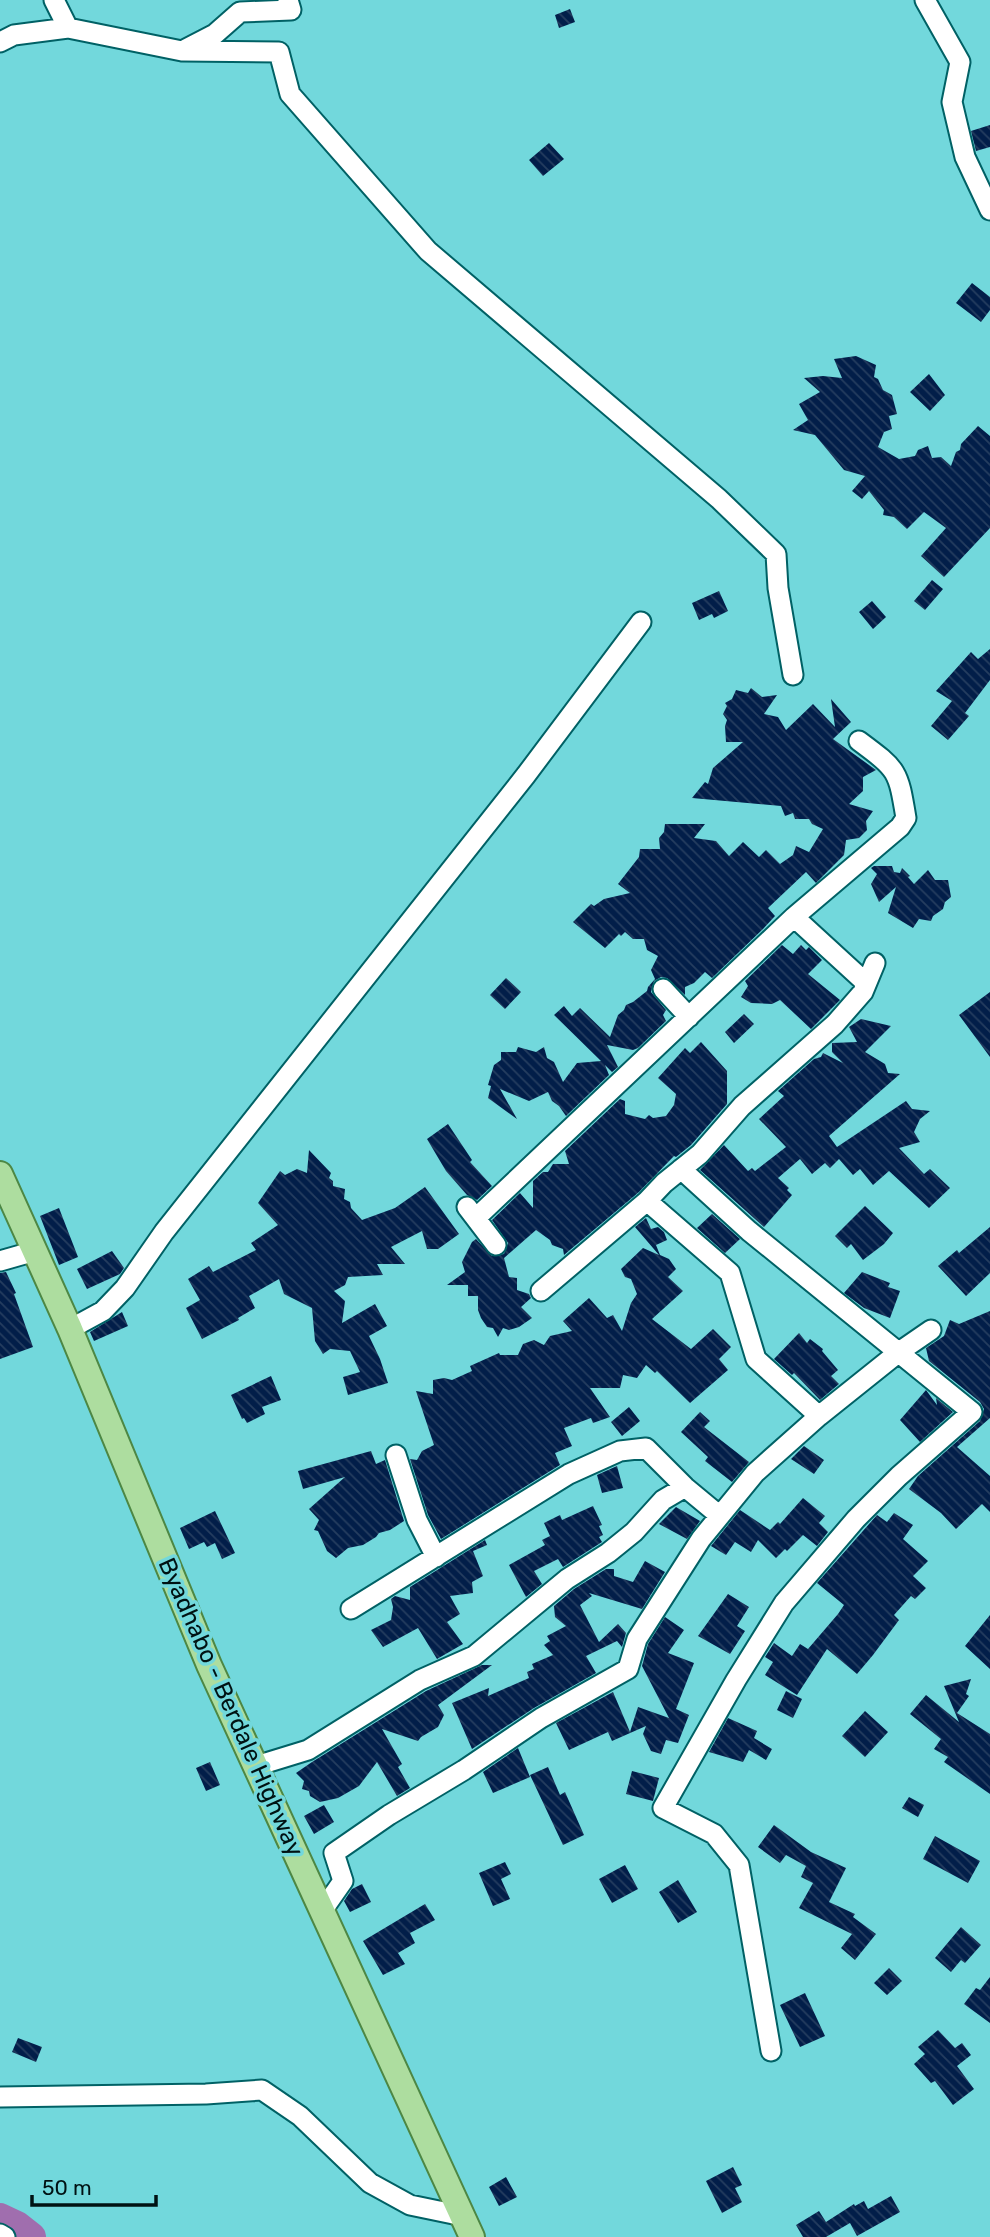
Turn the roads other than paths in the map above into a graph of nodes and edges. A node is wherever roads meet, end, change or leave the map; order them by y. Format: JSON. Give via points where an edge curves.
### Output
{"nodes":[{"id":1,"x":54,"y":0,"type":"edge"},
{"id":2,"x":288,"y":0,"type":"edge"},
{"id":3,"x":925,"y":0,"type":"edge"},
{"id":4,"x":68,"y":27,"type":"junction"},
{"id":5,"x":0,"y":42,"type":"edge"},
{"id":6,"x":182,"y":51,"type":"junction"},
{"id":7,"x":990,"y":210,"type":"edge"},
{"id":8,"x":641,"y":622,"type":"dead end"},
{"id":9,"x":793,"y":674,"type":"dead end"},
{"id":10,"x":859,"y":741,"type":"dead end"},
{"id":11,"x":794,"y":917,"type":"junction"},
{"id":12,"x":875,"y":963,"type":"dead end"},
{"id":13,"x":866,"y":983,"type":"junction"},
{"id":14,"x":663,"y":989,"type":"dead end"},
{"id":15,"x":689,"y":1017,"type":"junction"},
{"id":16,"x":681,"y":1169,"type":"junction"},
{"id":17,"x":0,"y":1174,"type":"edge"},
{"id":18,"x":647,"y":1201,"type":"junction"},
{"id":19,"x":496,"y":1245,"type":"dead end"},
{"id":20,"x":35,"y":1251,"type":"junction"},
{"id":21,"x":0,"y":1261,"type":"edge"},
{"id":22,"x":541,"y":1291,"type":"dead end"},
{"id":23,"x":71,"y":1329,"type":"junction"},
{"id":24,"x":931,"y":1330,"type":"dead end"},
{"id":25,"x":899,"y":1352,"type":"junction"},
{"id":26,"x":819,"y":1416,"type":"junction"},
{"id":27,"x":396,"y":1455,"type":"dead end"},
{"id":28,"x":685,"y":1487,"type":"junction"},
{"id":29,"x":720,"y":1516,"type":"junction"},
{"id":30,"x":436,"y":1557,"type":"junction"},
{"id":31,"x":351,"y":1609,"type":"dead end"},
{"id":32,"x":256,"y":1766,"type":"junction"},
{"id":33,"x":322,"y":1911,"type":"junction"},
{"id":34,"x":771,"y":2050,"type":"dead end"},
{"id":35,"x":0,"y":2096,"type":"edge"},
{"id":36,"x":467,"y":2227,"type":"edge"},
{"id":37,"x":0,"y":2234,"type":"edge"},
{"id":38,"x":5,"y":2237,"type":"edge"}],
"edges":[{"from":1,"to":4,"type":"street"},
{"from":2,"to":6,"type":"street","via":[[291,10],[240,12],[215,34]]},
{"from":3,"to":7,"type":"street","via":[[960,62],[952,102],[965,157]]},
{"from":4,"to":5,"type":"street","via":[[14,35]]},
{"from":4,"to":6,"type":"street"},
{"from":6,"to":9,"type":"street","via":[[279,52],[290,94],[428,251],[719,499],[776,554]]},
{"from":8,"to":23,"type":"street","via":[[125,1288],[103,1311]]},
{"from":10,"to":11,"type":"street","via":[[890,763],[900,781],[906,817]]},
{"from":11,"to":13,"type":"street"},
{"from":11,"to":15,"type":"street"},
{"from":12,"to":13,"type":"street"},
{"from":13,"to":16,"type":"street","via":[[835,1024],[742,1106]]},
{"from":14,"to":15,"type":"street"},
{"from":15,"to":19,"type":"street","via":[[472,1212]]},
{"from":16,"to":18,"type":"street"},
{"from":16,"to":25,"type":"street","via":[[749,1231]]},
{"from":17,"to":20,"type":"main road","name":"Byadhabo - Berdale Highway"},
{"from":18,"to":22,"type":"street"},
{"from":18,"to":26,"type":"street","via":[[730,1273],[756,1359]]},
{"from":20,"to":21,"type":"street"},
{"from":20,"to":23,"type":"main road","name":"Byadhabo - Berdale Highway"},
{"from":23,"to":32,"type":"main road","name":"Byadhabo - Berdale Highway","via":[[209,1665]]},
{"from":24,"to":25,"type":"street"},
{"from":25,"to":26,"type":"street"},
{"from":25,"to":34,"type":"street","via":[[972,1412],[899,1476],[784,1603],[663,1808],[714,1833],[739,1865]]},
{"from":26,"to":29,"type":"street","via":[[755,1473]]},
{"from":27,"to":30,"type":"street","via":[[417,1520]]},
{"from":28,"to":29,"type":"street"},
{"from":28,"to":30,"type":"street","via":[[646,1448],[620,1451],[569,1474]]},
{"from":28,"to":32,"type":"street","via":[[663,1500],[634,1532],[567,1579],[474,1656],[420,1680],[308,1750]]},
{"from":29,"to":33,"type":"street","via":[[637,1639],[628,1669],[541,1718],[334,1853],[344,1881]]},
{"from":30,"to":31,"type":"street"},
{"from":32,"to":33,"type":"main road","name":"Byadhabo - Berdale Highway"},
{"from":33,"to":36,"type":"main road","name":"Byadhabo - Berdale Highway"},
{"from":35,"to":36,"type":"street","via":[[262,2090],[300,2116],[370,2183],[410,2205]]},
{"from":37,"to":38,"type":"street"}]}
